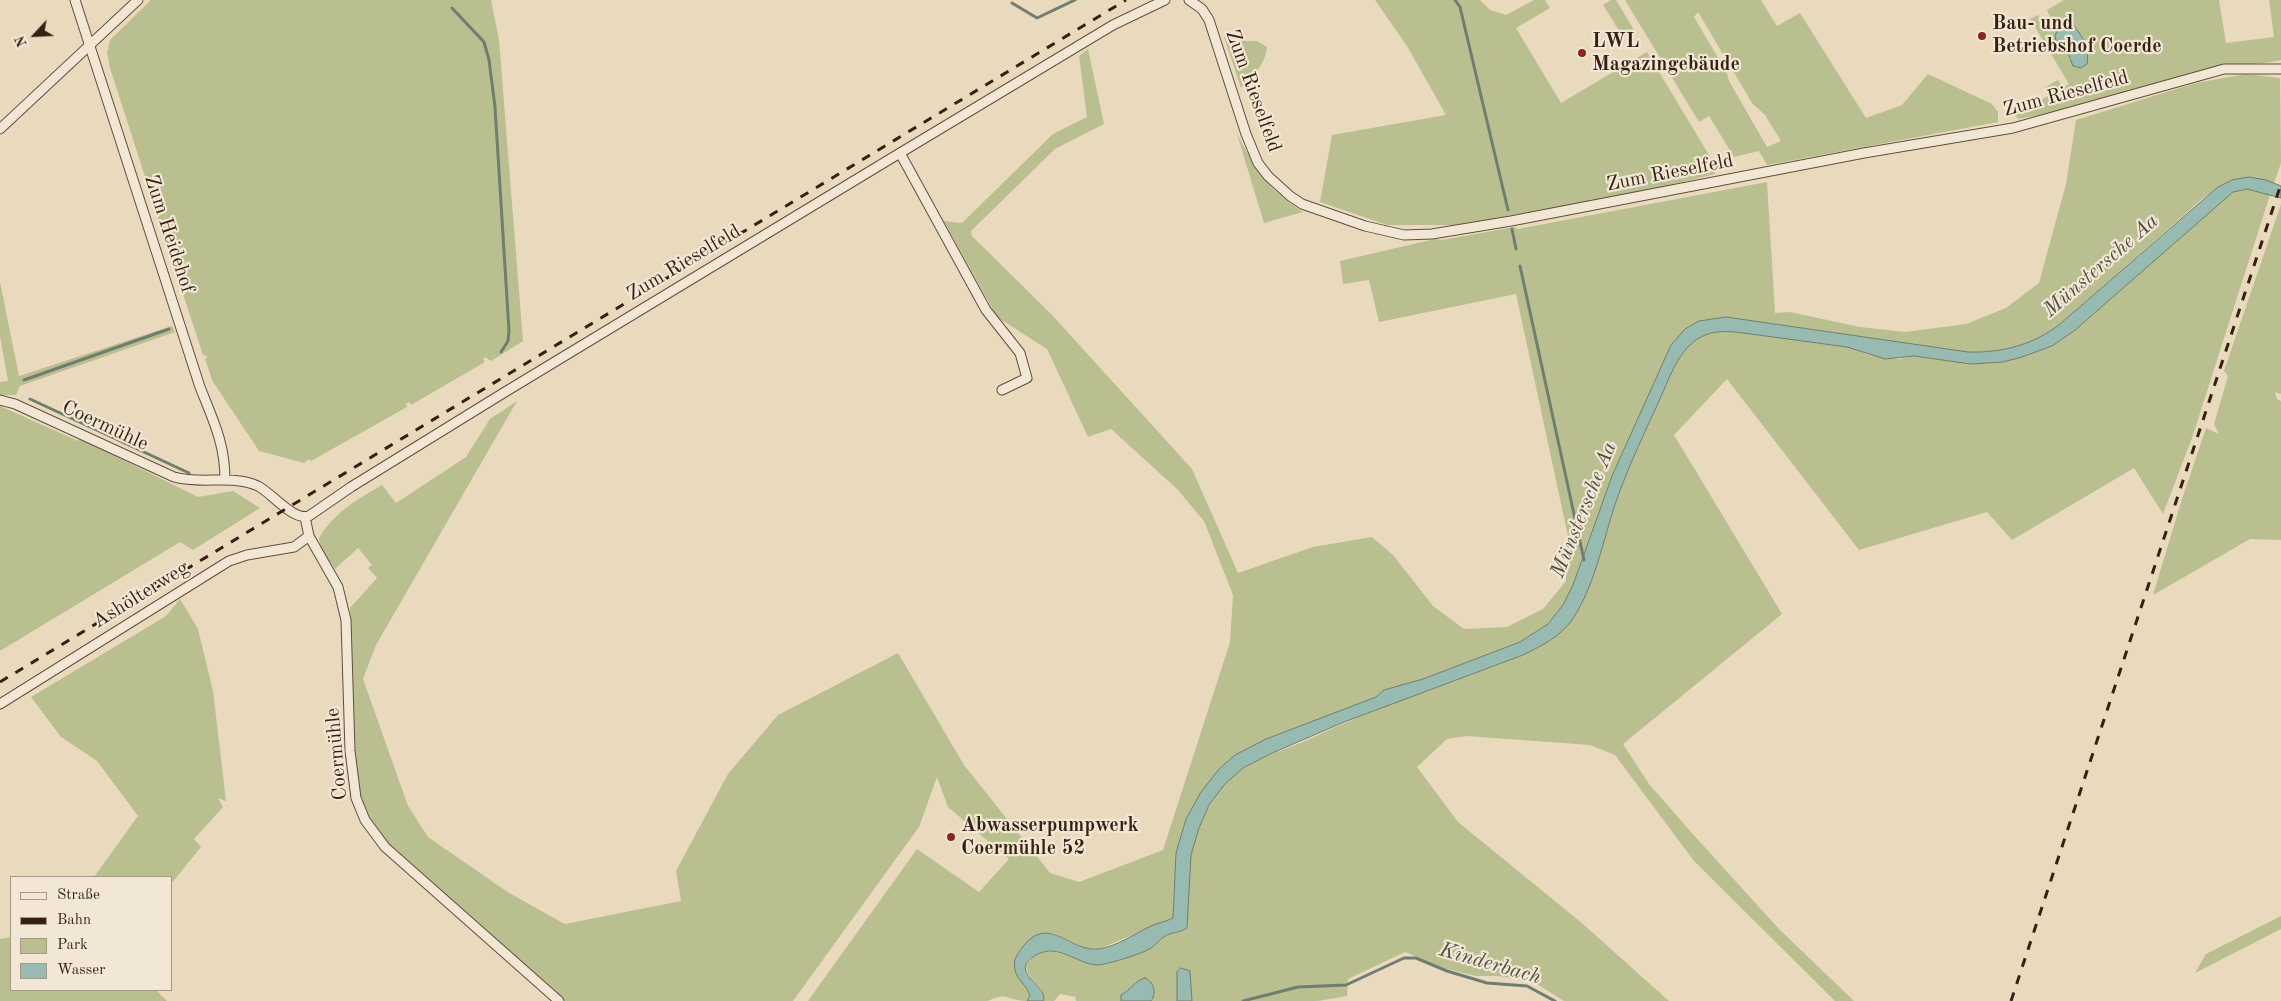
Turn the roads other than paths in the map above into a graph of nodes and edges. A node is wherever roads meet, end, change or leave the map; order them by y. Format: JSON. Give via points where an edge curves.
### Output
{"nodes":[{"id":1,"x":75,"y":0,"type":"edge"},
{"id":2,"x":138,"y":0,"type":"edge"},
{"id":3,"x":1165,"y":0,"type":"edge"},
{"id":4,"x":1189,"y":0,"type":"edge"},
{"id":5,"x":89,"y":45,"type":"junction"},
{"id":6,"x":2281,"y":69,"type":"edge"},
{"id":7,"x":0,"y":129,"type":"edge"},
{"id":8,"x":900,"y":153,"type":"junction"},
{"id":9,"x":1002,"y":390,"type":"dead end"},
{"id":10,"x":0,"y":400,"type":"edge"},
{"id":11,"x":225,"y":480,"type":"junction"},
{"id":12,"x":305,"y":517,"type":"junction"},
{"id":13,"x":309,"y":536,"type":"junction"},
{"id":14,"x":0,"y":704,"type":"edge"},
{"id":15,"x":559,"y":1001,"type":"edge"}],
"edges":[{"from":1,"to":5,"type":"street","name":"Zum Heidehof"},
{"from":2,"to":5,"type":"street"},
{"from":3,"to":8,"type":"street","name":"Zum Rieselfeld","via":[[1113,25]]},
{"from":4,"to":6,"type":"street","name":"Zum Rieselfeld","via":[[1202,9],[1209,20],[1246,134],[1268,176],[1302,204],[1365,226],[1404,234],[1432,234],[1502,223],[1864,153],[2013,128],[2224,68]]},
{"from":5,"to":7,"type":"street"},
{"from":5,"to":11,"type":"street","name":"Zum Heidehof","via":[[197,378],[222,442]]},
{"from":8,"to":9,"type":"street","via":[[986,310],[1020,352],[1027,378]]},
{"from":8,"to":12,"type":"street","name":"Zum Rieselfeld"},
{"from":10,"to":11,"type":"street","name":"Coermühle","via":[[174,477],[188,481]]},
{"from":11,"to":12,"type":"street","via":[[259,486],[292,513]]},
{"from":12,"to":13,"type":"street","name":"Coermühle"},
{"from":13,"to":14,"type":"street","name":"Ashölterweg","via":[[294,547],[229,561]]},
{"from":13,"to":15,"type":"street","name":"Coermühle","via":[[330,570],[344,604],[353,777],[359,809],[385,847]]}]}
